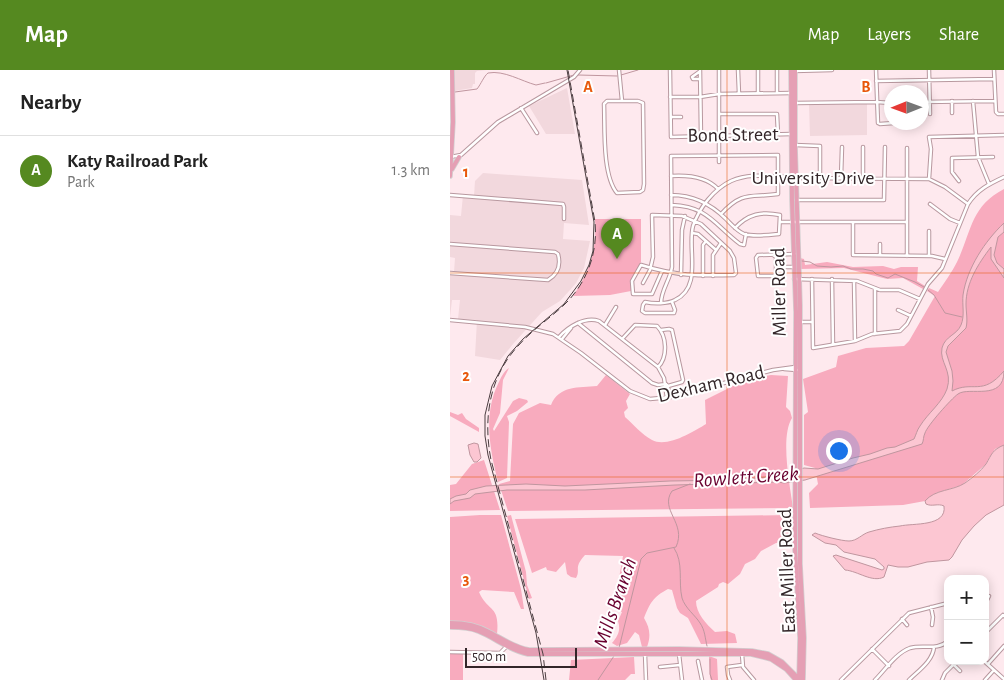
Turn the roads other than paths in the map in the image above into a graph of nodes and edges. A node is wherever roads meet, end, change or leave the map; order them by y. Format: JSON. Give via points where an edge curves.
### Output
{"nodes":[{"id":1,"x":580,"y":70,"type":"edge"},
{"id":2,"x":618,"y":70,"type":"edge"},
{"id":3,"x":670,"y":70,"type":"edge"},
{"id":4,"x":719,"y":70,"type":"edge"},
{"id":5,"x":738,"y":70,"type":"edge"},
{"id":6,"x":758,"y":70,"type":"edge"},
{"id":7,"x":777,"y":70,"type":"edge"},
{"id":8,"x":793,"y":70,"type":"edge"},
{"id":9,"x":832,"y":70,"type":"edge"},
{"id":10,"x":876,"y":70,"type":"edge"},
{"id":11,"x":929,"y":70,"type":"edge"},
{"id":12,"x":994,"y":70,"type":"edge"},
{"id":13,"x":700,"y":71,"type":"edge"},
{"id":14,"x":451,"y":72,"type":"edge"},
{"id":15,"x":700,"y":79,"type":"junction"},
{"id":16,"x":994,"y":79,"type":"junction"},
{"id":17,"x":929,"y":80,"type":"junction"},
{"id":18,"x":876,"y":81,"type":"junction"},
{"id":19,"x":758,"y":93,"type":"junction"},
{"id":20,"x":777,"y":93,"type":"junction"},
{"id":21,"x":791,"y":93,"type":"junction"},
{"id":22,"x":719,"y":94,"type":"junction"},
{"id":23,"x":739,"y":94,"type":"junction"},
{"id":24,"x":670,"y":97,"type":"junction"},
{"id":25,"x":700,"y":97,"type":"junction"},
{"id":26,"x":622,"y":101,"type":"junction"},
{"id":27,"x":952,"y":101,"type":"junction"},
{"id":28,"x":973,"y":101,"type":"junction"},
{"id":29,"x":995,"y":101,"type":"junction"},
{"id":30,"x":876,"y":102,"type":"junction"},
{"id":31,"x":884,"y":102,"type":"edge"},
{"id":32,"x":930,"y":102,"type":"junction"},
{"id":33,"x":793,"y":103,"type":"junction"},
{"id":34,"x":520,"y":108,"type":"junction"},
{"id":35,"x":451,"y":110,"type":"edge"},
{"id":36,"x":719,"y":114,"type":"junction"},
{"id":37,"x":930,"y":114,"type":"dead end"},
{"id":38,"x":952,"y":114,"type":"dead end"},
{"id":39,"x":1004,"y":114,"type":"edge"},
{"id":40,"x":671,"y":117,"type":"junction"},
{"id":41,"x":681,"y":117,"type":"dead end"},
{"id":42,"x":884,"y":124,"type":"edge"},
{"id":43,"x":537,"y":133,"type":"dead end"},
{"id":44,"x":778,"y":134,"type":"junction"},
{"id":45,"x":793,"y":134,"type":"junction"},
{"id":46,"x":719,"y":135,"type":"junction"},
{"id":47,"x":976,"y":135,"type":"junction"},
{"id":48,"x":1004,"y":135,"type":"edge"},
{"id":49,"x":701,"y":136,"type":"junction"},
{"id":50,"x":795,"y":145,"type":"junction"},
{"id":51,"x":842,"y":146,"type":"dead end"},
{"id":52,"x":863,"y":147,"type":"dead end"},
{"id":53,"x":885,"y":147,"type":"dead end"},
{"id":54,"x":908,"y":148,"type":"dead end"},
{"id":55,"x":719,"y":155,"type":"junction"},
{"id":56,"x":451,"y":157,"type":"edge"},
{"id":57,"x":459,"y":157,"type":"junction"},
{"id":58,"x":978,"y":157,"type":"junction"},
{"id":59,"x":992,"y":157,"type":"dead end"},
{"id":60,"x":719,"y":162,"type":"dead end"},
{"id":61,"x":450,"y":175,"type":"edge"},
{"id":62,"x":671,"y":176,"type":"junction"},
{"id":63,"x":779,"y":177,"type":"junction"},
{"id":64,"x":1004,"y":177,"type":"edge"},
{"id":65,"x":794,"y":178,"type":"junction"},
{"id":66,"x":820,"y":178,"type":"junction"},
{"id":67,"x":841,"y":178,"type":"junction"},
{"id":68,"x":863,"y":178,"type":"junction"},
{"id":69,"x":885,"y":178,"type":"junction"},
{"id":70,"x":907,"y":179,"type":"junction"},
{"id":71,"x":929,"y":179,"type":"junction"},
{"id":72,"x":959,"y":181,"type":"dead end"},
{"id":73,"x":989,"y":184,"type":"junction"},
{"id":74,"x":718,"y":189,"type":"junction"},
{"id":75,"x":450,"y":194,"type":"edge"},
{"id":76,"x":671,"y":195,"type":"junction"},
{"id":77,"x":796,"y":200,"type":"junction"},
{"id":78,"x":706,"y":203,"type":"junction"},
{"id":79,"x":930,"y":204,"type":"dead end"},
{"id":80,"x":968,"y":204,"type":"junction"},
{"id":81,"x":671,"y":205,"type":"junction"},
{"id":82,"x":701,"y":211,"type":"junction"},
{"id":83,"x":721,"y":214,"type":"junction"},
{"id":84,"x":671,"y":215,"type":"junction"},
{"id":85,"x":685,"y":216,"type":"junction"},
{"id":86,"x":564,"y":219,"type":"dead end"},
{"id":87,"x":696,"y":220,"type":"junction"},
{"id":88,"x":795,"y":221,"type":"junction"},
{"id":89,"x":780,"y":222,"type":"junction"},
{"id":90,"x":853,"y":222,"type":"junction"},
{"id":91,"x":907,"y":222,"type":"junction"},
{"id":92,"x":960,"y":224,"type":"junction"},
{"id":93,"x":735,"y":228,"type":"junction"},
{"id":94,"x":929,"y":231,"type":"dead end"},
{"id":95,"x":692,"y":233,"type":"junction"},
{"id":96,"x":746,"y":234,"type":"junction"},
{"id":97,"x":706,"y":241,"type":"junction"},
{"id":98,"x":721,"y":242,"type":"junction"},
{"id":99,"x":450,"y":244,"type":"edge"},
{"id":100,"x":880,"y":244,"type":"dead end"},
{"id":101,"x":716,"y":249,"type":"junction"},
{"id":102,"x":796,"y":253,"type":"junction"},
{"id":103,"x":773,"y":255,"type":"junction"},
{"id":104,"x":880,"y":255,"type":"junction"},
{"id":105,"x":907,"y":256,"type":"junction"},
{"id":106,"x":929,"y":256,"type":"junction"},
{"id":107,"x":946,"y":259,"type":"junction"},
{"id":108,"x":776,"y":267,"type":"junction"},
{"id":109,"x":794,"y":267,"type":"junction"},
{"id":110,"x":650,"y":268,"type":"junction"},
{"id":111,"x":662,"y":271,"type":"junction"},
{"id":112,"x":450,"y":273,"type":"edge"},
{"id":113,"x":671,"y":273,"type":"junction"},
{"id":114,"x":681,"y":275,"type":"junction"},
{"id":115,"x":691,"y":276,"type":"junction"},
{"id":116,"x":703,"y":276,"type":"junction"},
{"id":117,"x":713,"y":276,"type":"junction"},
{"id":118,"x":797,"y":279,"type":"junction"},
{"id":119,"x":812,"y":279,"type":"junction"},
{"id":120,"x":832,"y":279,"type":"junction"},
{"id":121,"x":854,"y":281,"type":"junction"},
{"id":122,"x":643,"y":284,"type":"dead end"},
{"id":123,"x":874,"y":287,"type":"junction"},
{"id":124,"x":920,"y":299,"type":"junction"},
{"id":125,"x":672,"y":302,"type":"junction"},
{"id":126,"x":661,"y":303,"type":"junction"},
{"id":127,"x":616,"y":308,"type":"dead end"},
{"id":128,"x":898,"y":310,"type":"dead end"},
{"id":129,"x":911,"y":316,"type":"junction"},
{"id":130,"x":450,"y":320,"type":"edge"},
{"id":131,"x":798,"y":322,"type":"junction"},
{"id":132,"x":812,"y":322,"type":"junction"},
{"id":133,"x":578,"y":323,"type":"junction"},
{"id":134,"x":605,"y":325,"type":"junction"},
{"id":135,"x":661,"y":330,"type":"junction"},
{"id":136,"x":875,"y":334,"type":"junction"},
{"id":137,"x":561,"y":338,"type":"junction"},
{"id":138,"x":622,"y":338,"type":"junction"},
{"id":139,"x":855,"y":341,"type":"junction"},
{"id":140,"x":833,"y":344,"type":"junction"},
{"id":141,"x":658,"y":367,"type":"junction"},
{"id":142,"x":797,"y":369,"type":"junction"},
{"id":143,"x":667,"y":385,"type":"junction"},
{"id":144,"x":671,"y":397,"type":"junction"},
{"id":145,"x":667,"y":398,"type":"junction"},
{"id":146,"x":798,"y":493,"type":"junction"},
{"id":147,"x":796,"y":513,"type":"junction"},
{"id":148,"x":800,"y":526,"type":"junction"},
{"id":149,"x":798,"y":543,"type":"junction"},
{"id":150,"x":944,"y":604,"type":"edge"},
{"id":151,"x":931,"y":607,"type":"junction"},
{"id":152,"x":1004,"y":616,"type":"edge"},
{"id":153,"x":902,"y":619,"type":"junction"},
{"id":154,"x":450,"y":623,"type":"edge"},
{"id":155,"x":907,"y":625,"type":"dead end"},
{"id":156,"x":932,"y":625,"type":"dead end"},
{"id":157,"x":450,"y":627,"type":"edge"},
{"id":158,"x":989,"y":629,"type":"edge"},
{"id":159,"x":802,"y":632,"type":"junction"},
{"id":160,"x":944,"y":644,"type":"edge"},
{"id":161,"x":508,"y":645,"type":"junction"},
{"id":162,"x":1004,"y":646,"type":"edge"},
{"id":163,"x":934,"y":647,"type":"junction"},
{"id":164,"x":872,"y":649,"type":"junction"},
{"id":165,"x":679,"y":651,"type":"junction"},
{"id":166,"x":450,"y":652,"type":"edge"},
{"id":167,"x":644,"y":652,"type":"junction"},
{"id":168,"x":742,"y":652,"type":"junction"},
{"id":169,"x":698,"y":661,"type":"dead end"},
{"id":170,"x":800,"y":663,"type":"junction"},
{"id":171,"x":989,"y":663,"type":"edge"},
{"id":172,"x":680,"y":665,"type":"junction"},
{"id":173,"x":742,"y":665,"type":"junction"},
{"id":174,"x":954,"y":665,"type":"joint"},
{"id":175,"x":989,"y":665,"type":"edge"},
{"id":176,"x":889,"y":666,"type":"junction"},
{"id":177,"x":660,"y":667,"type":"dead end"},
{"id":178,"x":792,"y":670,"type":"junction"},
{"id":179,"x":994,"y":670,"type":"junction"},
{"id":180,"x":960,"y":671,"type":"dead end"},
{"id":181,"x":1004,"y":679,"type":"edge"},
{"id":182,"x":646,"y":680,"type":"edge"},
{"id":183,"x":682,"y":680,"type":"edge"},
{"id":184,"x":702,"y":680,"type":"edge"},
{"id":185,"x":730,"y":680,"type":"edge"},
{"id":186,"x":754,"y":680,"type":"edge"},
{"id":187,"x":799,"y":680,"type":"edge"},
{"id":188,"x":841,"y":680,"type":"edge"},
{"id":189,"x":875,"y":680,"type":"edge"},
{"id":190,"x":909,"y":680,"type":"edge"},
{"id":191,"x":942,"y":680,"type":"edge"},
{"id":192,"x":984,"y":680,"type":"edge"}],
"edges":[{"from":1,"to":34,"type":"street","via":[[574,77]]},
{"from":2,"to":26,"type":"street"},
{"from":3,"to":24,"type":"street"},
{"from":4,"to":22,"type":"street"},
{"from":5,"to":23,"type":"street"},
{"from":6,"to":19,"type":"street"},
{"from":7,"to":20,"type":"street"},
{"from":8,"to":9,"type":"street"},
{"from":8,"to":21,"type":"main road","name":"Miller Road"},
{"from":8,"to":33,"type":"main road","name":"Miller Road"},
{"from":10,"to":18,"type":"street"},
{"from":11,"to":17,"type":"street"},
{"from":12,"to":16,"type":"street"},
{"from":13,"to":15,"type":"street"},
{"from":13,"to":15,"type":"street","via":[[692,77]]},
{"from":14,"to":35,"type":"main road"},
{"from":15,"to":25,"type":"street"},
{"from":16,"to":17,"type":"street"},
{"from":16,"to":29,"type":"street"},
{"from":17,"to":18,"type":"street"},
{"from":17,"to":32,"type":"street"},
{"from":18,"to":30,"type":"street"},
{"from":19,"to":20,"type":"street"},
{"from":19,"to":23,"type":"street"},
{"from":20,"to":21,"type":"street"},
{"from":21,"to":33,"type":"main road","name":"Miller Road"},
{"from":22,"to":23,"type":"street"},
{"from":22,"to":25,"type":"street"},
{"from":22,"to":36,"type":"street"},
{"from":24,"to":25,"type":"street"},
{"from":24,"to":40,"type":"street"},
{"from":25,"to":49,"type":"street"},
{"from":26,"to":26,"type":"street","via":[[644,103],[644,184],[643,190],[637,193],[617,193],[605,154],[604,104],[606,101]]},
{"from":27,"to":28,"type":"street"},
{"from":27,"to":32,"type":"street"},
{"from":27,"to":38,"type":"street"},
{"from":28,"to":29,"type":"street"},
{"from":28,"to":47,"type":"street"},
{"from":29,"to":39,"type":"street","via":[[996,112]]},
{"from":30,"to":31,"type":"street"},
{"from":30,"to":33,"type":"street"},
{"from":30,"to":42,"type":"street","via":[[878,124]]},
{"from":32,"to":37,"type":"street"},
{"from":33,"to":45,"type":"main road","name":"Miller Road"},
{"from":34,"to":43,"type":"street"},
{"from":34,"to":57,"type":"street","via":[[491,127]]},
{"from":35,"to":56,"type":"main road"},
{"from":36,"to":44,"type":"street","via":[[778,114]]},
{"from":36,"to":46,"type":"street"},
{"from":40,"to":41,"type":"street"},
{"from":40,"to":49,"type":"street","name":"Bond Street","via":[[671,137]]},
{"from":44,"to":45,"type":"street","name":"Bond Street"},
{"from":44,"to":46,"type":"street","name":"Bond Street"},
{"from":45,"to":50,"type":"main road","name":"Miller Road"},
{"from":45,"to":65,"type":"main road","name":"Miller Road"},
{"from":46,"to":49,"type":"street","name":"Bond Street"},
{"from":46,"to":55,"type":"street"},
{"from":47,"to":48,"type":"street"},
{"from":47,"to":58,"type":"street"},
{"from":47,"to":71,"type":"street","via":[[929,137]]},
{"from":50,"to":65,"type":"main road","name":"Miller Road"},
{"from":50,"to":66,"type":"street","via":[[820,146]]},
{"from":51,"to":67,"type":"street"},
{"from":52,"to":68,"type":"street"},
{"from":53,"to":69,"type":"street"},
{"from":54,"to":70,"type":"street"},
{"from":55,"to":60,"type":"street"},
{"from":55,"to":62,"type":"street","via":[[673,155]]},
{"from":55,"to":63,"type":"street","via":[[777,155]]},
{"from":56,"to":57,"type":"street"},
{"from":56,"to":61,"type":"main road"},
{"from":57,"to":61,"type":"main road"},
{"from":58,"to":59,"type":"street"},
{"from":58,"to":72,"type":"street","via":[[952,158],[952,172]]},
{"from":58,"to":73,"type":"street"},
{"from":62,"to":74,"type":"street","via":[[700,179]]},
{"from":62,"to":76,"type":"street"},
{"from":63,"to":65,"type":"street","name":"University Drive"},
{"from":63,"to":74,"type":"street","name":"University Drive","via":[[749,176],[732,180]]},
{"from":63,"to":83,"type":"street","via":[[778,194],[744,197]]},
{"from":64,"to":73,"type":"street"},
{"from":65,"to":66,"type":"street","name":"University Drive"},
{"from":65,"to":77,"type":"main road","name":"Miller Road"},
{"from":65,"to":88,"type":"main road","name":"Miller Road"},
{"from":66,"to":67,"type":"street","name":"University Drive"},
{"from":67,"to":68,"type":"street","name":"University Drive"},
{"from":68,"to":69,"type":"street","name":"University Drive"},
{"from":69,"to":70,"type":"street","name":"University Drive"},
{"from":69,"to":77,"type":"street","via":[[883,200]]},
{"from":70,"to":71,"type":"street","name":"University Drive"},
{"from":70,"to":91,"type":"street"},
{"from":71,"to":80,"type":"street","name":"University Drive"},
{"from":73,"to":80,"type":"street","via":[[978,191]]},
{"from":74,"to":78,"type":"street","name":"University Drive"},
{"from":75,"to":86,"type":"street","via":[[561,204]]},
{"from":76,"to":78,"type":"street","via":[[687,196]]},
{"from":76,"to":81,"type":"street"},
{"from":77,"to":88,"type":"main road","name":"Miller Road"},
{"from":78,"to":82,"type":"street","name":"University Drive"},
{"from":78,"to":83,"type":"street"},
{"from":79,"to":92,"type":"street"},
{"from":80,"to":92,"type":"street"},
{"from":81,"to":82,"type":"street"},
{"from":81,"to":84,"type":"street"},
{"from":82,"to":87,"type":"street","name":"University Drive"},
{"from":82,"to":96,"type":"street","via":[[740,244],[744,245]]},
{"from":83,"to":93,"type":"street"},
{"from":84,"to":85,"type":"street"},
{"from":84,"to":110,"type":"street","via":[[652,215],[653,257]]},
{"from":84,"to":113,"type":"street"},
{"from":85,"to":87,"type":"street"},
{"from":85,"to":114,"type":"street"},
{"from":87,"to":95,"type":"street","name":"University Drive"},
{"from":87,"to":98,"type":"street"},
{"from":88,"to":89,"type":"street"},
{"from":88,"to":90,"type":"street"},
{"from":88,"to":102,"type":"main road","name":"Miller Road"},
{"from":89,"to":93,"type":"street","via":[[779,214],[753,215]]},
{"from":89,"to":96,"type":"street","via":[[779,234]]},
{"from":90,"to":91,"type":"street"},
{"from":90,"to":104,"type":"street","via":[[853,255]]},
{"from":91,"to":105,"type":"street"},
{"from":92,"to":107,"type":"street"},
{"from":93,"to":96,"type":"street"},
{"from":94,"to":106,"type":"street"},
{"from":95,"to":97,"type":"street"},
{"from":95,"to":115,"type":"street","name":"University Drive"},
{"from":97,"to":101,"type":"street"},
{"from":97,"to":116,"type":"street","via":[[703,245]]},
{"from":98,"to":101,"type":"street"},
{"from":98,"to":117,"type":"street","via":[[734,258],[735,275]]},
{"from":99,"to":112,"type":"street","via":[[557,253],[559,256],[558,270],[548,280]]},
{"from":100,"to":104,"type":"street"},
{"from":101,"to":117,"type":"street","via":[[712,260]]},
{"from":102,"to":103,"type":"street"},
{"from":102,"to":109,"type":"main road","name":"Miller Road"},
{"from":102,"to":118,"type":"main road","name":"Miller Road"},
{"from":103,"to":108,"type":"street"},
{"from":103,"to":108,"type":"street","via":[[757,256],[758,276],[775,276]]},
{"from":104,"to":105,"type":"street"},
{"from":105,"to":106,"type":"street"},
{"from":106,"to":107,"type":"street"},
{"from":107,"to":124,"type":"street"},
{"from":108,"to":109,"type":"street"},
{"from":109,"to":118,"type":"main road","name":"Miller Road"},
{"from":110,"to":111,"type":"street"},
{"from":110,"to":111,"type":"street","via":[[641,265],[632,281],[634,295],[652,294]]},
{"from":110,"to":122,"type":"street"},
{"from":111,"to":113,"type":"street"},
{"from":113,"to":114,"type":"street"},
{"from":113,"to":126,"type":"street"},
{"from":114,"to":115,"type":"street"},
{"from":115,"to":116,"type":"street"},
{"from":115,"to":125,"type":"street","via":[[685,292]]},
{"from":116,"to":117,"type":"street"},
{"from":118,"to":119,"type":"street"},
{"from":118,"to":131,"type":"main road","name":"Miller Road"},
{"from":119,"to":120,"type":"street"},
{"from":119,"to":132,"type":"street"},
{"from":120,"to":121,"type":"street"},
{"from":120,"to":140,"type":"street"},
{"from":121,"to":123,"type":"street"},
{"from":121,"to":139,"type":"street"},
{"from":123,"to":124,"type":"street","via":[[899,290]]},
{"from":123,"to":136,"type":"street"},
{"from":124,"to":129,"type":"street"},
{"from":125,"to":126,"type":"street"},
{"from":125,"to":126,"type":"street","via":[[674,313],[645,314],[642,311],[645,302]]},
{"from":127,"to":134,"type":"street"},
{"from":128,"to":129,"type":"street"},
{"from":129,"to":136,"type":"street","via":[[900,331]]},
{"from":130,"to":137,"type":"street","name":"Dexham Road","via":[[525,327]]},
{"from":131,"to":132,"type":"street"},
{"from":131,"to":142,"type":"main road","name":"Miller Road"},
{"from":132,"to":140,"type":"street","via":[[812,346]]},
{"from":133,"to":134,"type":"street","via":[[591,319]]},
{"from":133,"to":137,"type":"street"},
{"from":133,"to":143,"type":"street","via":[[652,383]]},
{"from":134,"to":138,"type":"street"},
{"from":135,"to":138,"type":"street","via":[[656,325],[635,325]]},
{"from":135,"to":141,"type":"street","via":[[666,356]]},
{"from":135,"to":143,"type":"street","via":[[672,330],[684,380]]},
{"from":136,"to":139,"type":"street"},
{"from":137,"to":145,"type":"street","name":"Dexham Road","via":[[634,393],[650,399]]},
{"from":138,"to":141,"type":"street"},
{"from":139,"to":140,"type":"street"},
{"from":141,"to":143,"type":"street"},
{"from":142,"to":144,"type":"street","name":"Dexham Road","via":[[767,372]]},
{"from":142,"to":146,"type":"main road","name":"East Miller Road"},
{"from":143,"to":144,"type":"street"},
{"from":143,"to":145,"type":"street"},
{"from":144,"to":145,"type":"street","name":"Dexham Road"},
{"from":146,"to":147,"type":"main road"},
{"from":146,"to":148,"type":"main road","name":"East Miller Road"},
{"from":147,"to":148,"type":"main road"},
{"from":147,"to":149,"type":"main road","name":"East Miller Road"},
{"from":148,"to":149,"type":"main road","name":"East Miller Road"},
{"from":149,"to":159,"type":"main road","name":"East Miller Road"},
{"from":150,"to":151,"type":"street"},
{"from":151,"to":153,"type":"street"},
{"from":151,"to":156,"type":"street"},
{"from":152,"to":158,"type":"street"},
{"from":153,"to":155,"type":"street"},
{"from":153,"to":164,"type":"street"},
{"from":154,"to":161,"type":"main road","via":[[480,628]]},
{"from":157,"to":161,"type":"main road","via":[[478,631]]},
{"from":159,"to":170,"type":"main road","name":"East Miller Road"},
{"from":159,"to":187,"type":"main road","name":"East Miller Road"},
{"from":160,"to":163,"type":"street"},
{"from":161,"to":166,"type":"street","via":[[500,653]]},
{"from":161,"to":167,"type":"main road","via":[[524,651]]},
{"from":162,"to":171,"type":"street"},
{"from":163,"to":176,"type":"street","via":[[909,649]]},
{"from":163,"to":190,"type":"street","via":[[932,656]]},
{"from":164,"to":176,"type":"street"},
{"from":164,"to":188,"type":"street"},
{"from":165,"to":167,"type":"main road"},
{"from":165,"to":168,"type":"main road"},
{"from":165,"to":172,"type":"street"},
{"from":167,"to":182,"type":"street"},
{"from":168,"to":173,"type":"street"},
{"from":168,"to":178,"type":"main road","via":[[768,654]]},
{"from":168,"to":187,"type":"main road","via":[[771,659]]},
{"from":169,"to":184,"type":"street"},
{"from":170,"to":178,"type":"main road","via":[[796,670]]},
{"from":170,"to":187,"type":"main road","name":"East Miller Road"},
{"from":172,"to":177,"type":"street"},
{"from":172,"to":183,"type":"street"},
{"from":173,"to":185,"type":"street","via":[[727,667]]},
{"from":173,"to":186,"type":"street"},
{"from":174,"to":180,"type":"street"},
{"from":174,"to":191,"type":"street"},
{"from":175,"to":179,"type":"street"},
{"from":176,"to":189,"type":"street"},
{"from":178,"to":187,"type":"main road"},
{"from":179,"to":181,"type":"street"},
{"from":179,"to":192,"type":"street"}]}
